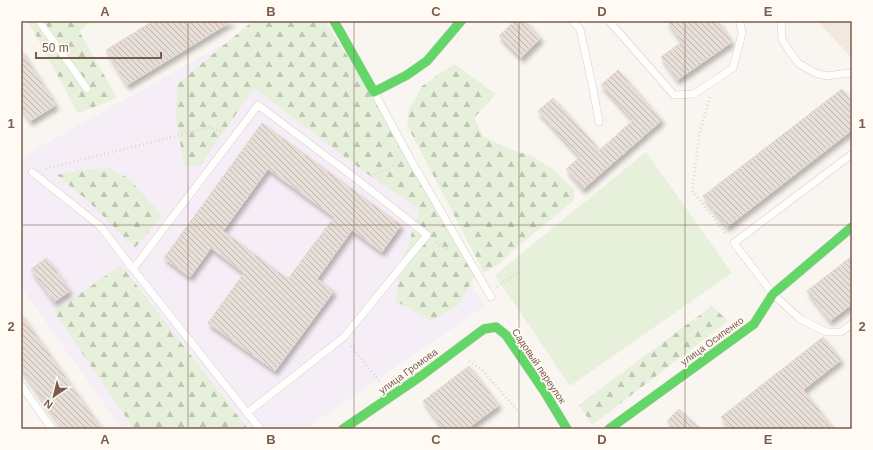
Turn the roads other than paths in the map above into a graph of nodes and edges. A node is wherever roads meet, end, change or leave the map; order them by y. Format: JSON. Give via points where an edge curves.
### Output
{"nodes":[{"id":1,"x":39,"y":21,"type":"edge"},
{"id":2,"x":334,"y":21,"type":"edge"},
{"id":3,"x":462,"y":21,"type":"edge"},
{"id":4,"x":572,"y":21,"type":"edge"},
{"id":5,"x":609,"y":21,"type":"edge"},
{"id":6,"x":740,"y":21,"type":"edge"},
{"id":7,"x":781,"y":21,"type":"edge"},
{"id":8,"x":852,"y":74,"type":"edge"},
{"id":9,"x":87,"y":89,"type":"dead end"},
{"id":10,"x":374,"y":92,"type":"junction"},
{"id":11,"x":599,"y":122,"type":"dead end"},
{"id":12,"x":852,"y":154,"type":"edge"},
{"id":13,"x":32,"y":172,"type":"road end"},
{"id":14,"x":852,"y":227,"type":"edge"},
{"id":15,"x":133,"y":269,"type":"junction"},
{"id":16,"x":489,"y":294,"type":"road end"},
{"id":17,"x":773,"y":294,"type":"junction"},
{"id":18,"x":852,"y":324,"type":"edge"},
{"id":19,"x":484,"y":329,"type":"joint"},
{"id":20,"x":21,"y":385,"type":"edge"},
{"id":21,"x":247,"y":414,"type":"junction"},
{"id":22,"x":52,"y":429,"type":"edge"},
{"id":23,"x":260,"y":429,"type":"edge"},
{"id":24,"x":343,"y":429,"type":"edge"},
{"id":25,"x":567,"y":429,"type":"edge"},
{"id":26,"x":609,"y":429,"type":"edge"}],
"edges":[{"from":1,"to":9,"type":"lane"},
{"from":2,"to":10,"type":"street"},
{"from":3,"to":10,"type":"street","via":[[427,61]]},
{"from":4,"to":11,"type":"lane","via":[[580,29]]},
{"from":5,"to":6,"type":"lane","via":[[674,95],[694,94],[733,68],[742,34]]},
{"from":7,"to":8,"type":"lane","via":[[782,39],[798,63],[815,73],[827,76]]},
{"from":10,"to":16,"type":"lane"},
{"from":12,"to":17,"type":"lane","via":[[734,244]]},
{"from":13,"to":15,"type":"lane","via":[[100,226]]},
{"from":14,"to":17,"type":"street","name":"улица Осипенко"},
{"from":15,"to":21,"type":"lane"},
{"from":15,"to":21,"type":"lane","via":[[258,105],[427,235],[344,337]]},
{"from":17,"to":18,"type":"lane","via":[[800,319],[826,332],[841,332]]},
{"from":17,"to":26,"type":"street","name":"улица Осипенко","via":[[754,324]]},
{"from":19,"to":24,"type":"street","name":"улица Громова"},
{"from":19,"to":25,"type":"street","name":"Садовый переулок","via":[[496,327],[506,334]]},
{"from":20,"to":22,"type":"lane"},
{"from":21,"to":23,"type":"lane"}]}
